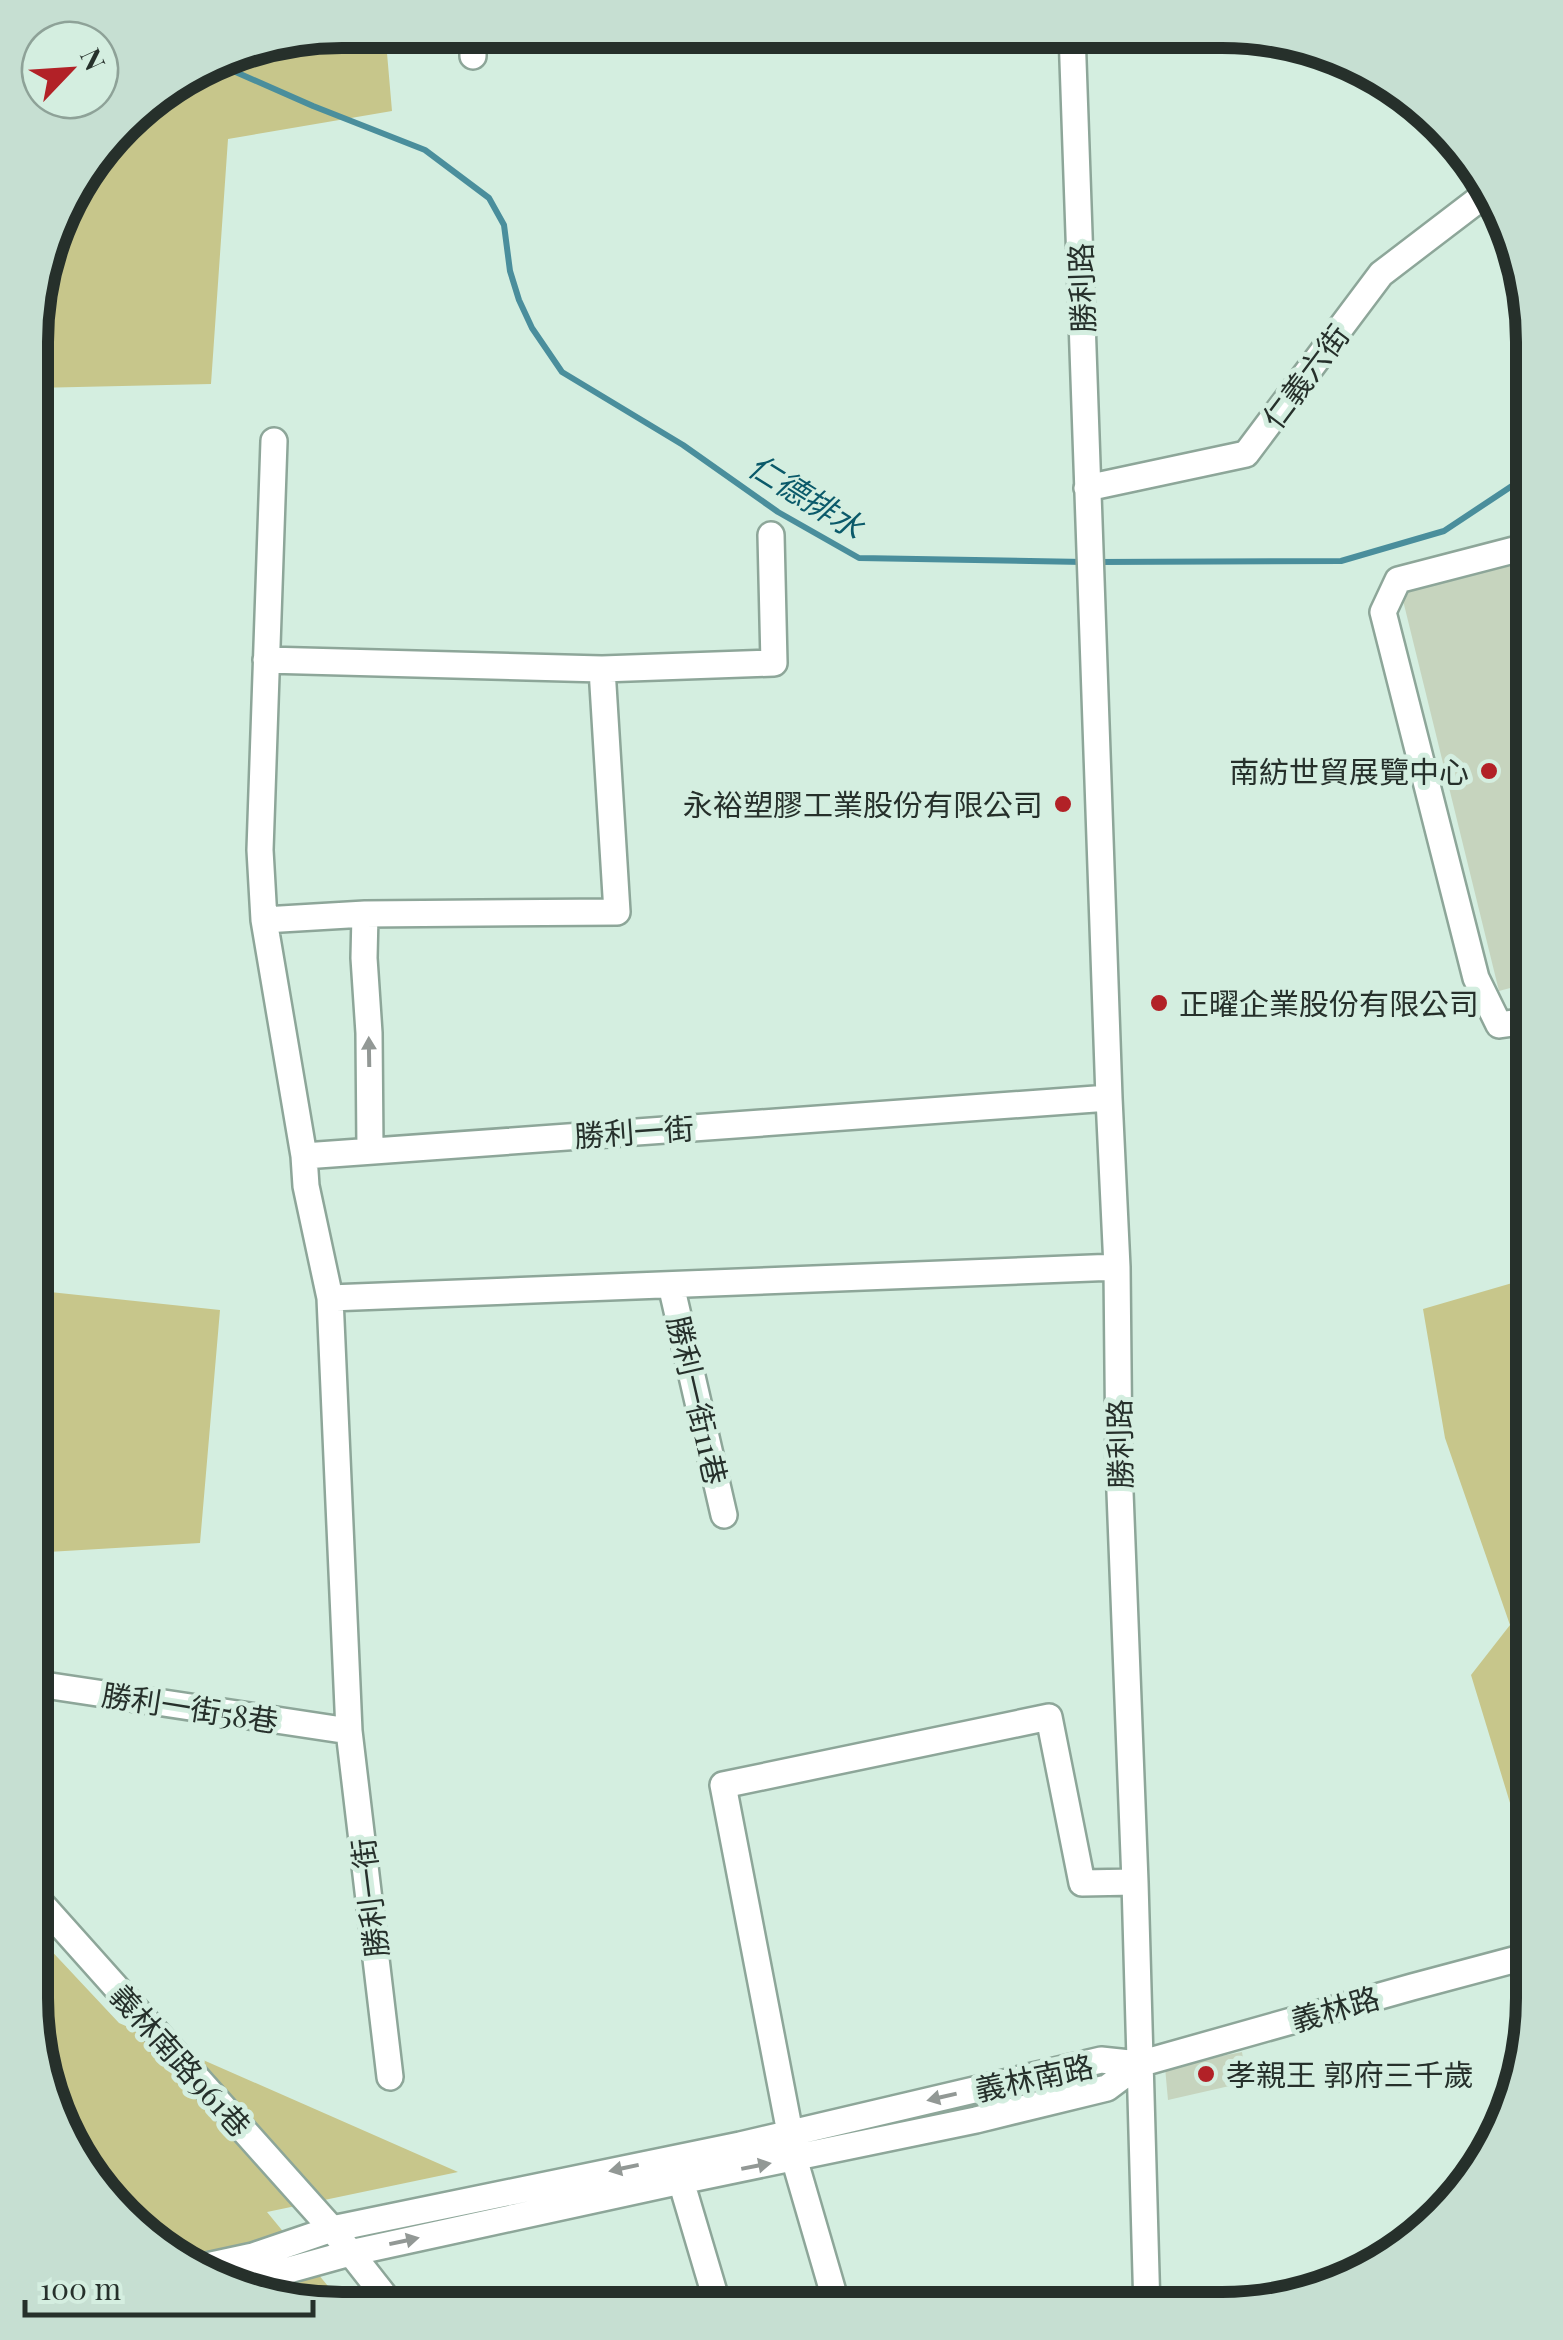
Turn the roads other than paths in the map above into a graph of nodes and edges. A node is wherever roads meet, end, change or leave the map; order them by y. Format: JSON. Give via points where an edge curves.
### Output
{"nodes":[{"id":1,"x":1072,"y":47,"type":"edge"},
{"id":2,"x":1479,"y":199,"type":"edge"},
{"id":3,"x":274,"y":441,"type":"dead end"},
{"id":4,"x":1087,"y":488,"type":"junction"},
{"id":5,"x":771,"y":535,"type":"dead end"},
{"id":6,"x":1516,"y":549,"type":"edge"},
{"id":7,"x":266,"y":660,"type":"junction"},
{"id":8,"x":602,"y":668,"type":"junction"},
{"id":9,"x":365,"y":914,"type":"junction"},
{"id":10,"x":264,"y":920,"type":"junction"},
{"id":11,"x":1516,"y":1023,"type":"edge"},
{"id":12,"x":1109,"y":1098,"type":"junction"},
{"id":13,"x":370,"y":1149,"type":"junction"},
{"id":14,"x":304,"y":1156,"type":"junction"},
{"id":15,"x":1117,"y":1267,"type":"junction"},
{"id":16,"x":671,"y":1285,"type":"junction"},
{"id":17,"x":330,"y":1298,"type":"junction"},
{"id":18,"x":724,"y":1516,"type":"dead end"},
{"id":19,"x":47,"y":1687,"type":"edge"},
{"id":20,"x":349,"y":1731,"type":"junction"},
{"id":21,"x":1135,"y":1882,"type":"junction"},
{"id":22,"x":47,"y":1910,"type":"edge"},
{"id":23,"x":1515,"y":1959,"type":"edge"},
{"id":24,"x":1140,"y":2064,"type":"junction"},
{"id":25,"x":390,"y":2078,"type":"dead end"},
{"id":26,"x":792,"y":2145,"type":"junction"},
{"id":27,"x":681,"y":2180,"type":"junction"},
{"id":28,"x":332,"y":2229,"type":"junction"},
{"id":29,"x":350,"y":2253,"type":"junction"},
{"id":30,"x":216,"y":2264,"type":"edge"},
{"id":31,"x":256,"y":2279,"type":"edge"},
{"id":32,"x":381,"y":2292,"type":"edge"},
{"id":33,"x":714,"y":2292,"type":"edge"},
{"id":34,"x":833,"y":2292,"type":"edge"},
{"id":35,"x":1146,"y":2292,"type":"edge"}],
"edges":[{"from":1,"to":4,"type":"street","name":"勝利路"},
{"from":2,"to":4,"type":"street","name":"仁義六街","via":[[1381,274],[1246,454]]},
{"from":3,"to":7,"type":"street"},
{"from":4,"to":12,"type":"street","name":"勝利路"},
{"from":5,"to":8,"type":"street","via":[[774,663]]},
{"from":6,"to":11,"type":"street","via":[[1398,580],[1383,612],[1476,978],[1499,1026]]},
{"from":7,"to":8,"type":"street"},
{"from":7,"to":10,"type":"street"},
{"from":8,"to":9,"type":"street","via":[[616,912]]},
{"from":9,"to":10,"type":"street"},
{"from":13,"to":9,"type":"street","one_way":true},
{"from":10,"to":14,"type":"street"},
{"from":12,"to":13,"type":"street","name":"勝利一街"},
{"from":12,"to":15,"type":"street","name":"勝利路"},
{"from":13,"to":14,"type":"street","name":"勝利一街"},
{"from":14,"to":17,"type":"street","name":"勝利一街"},
{"from":15,"to":16,"type":"street"},
{"from":15,"to":21,"type":"street","name":"勝利路"},
{"from":16,"to":17,"type":"street"},
{"from":16,"to":18,"type":"street","name":"勝利一街11巷"},
{"from":17,"to":20,"type":"street","name":"勝利一街"},
{"from":19,"to":20,"type":"street","name":"勝利一街58巷"},
{"from":20,"to":25,"type":"street","name":"勝利一街"},
{"from":21,"to":24,"type":"street","name":"勝利路"},
{"from":21,"to":26,"type":"street","via":[[1082,1883],[1049,1717],[723,1786]]},
{"from":22,"to":28,"type":"street","name":"義林南路961巷"},
{"from":23,"to":24,"type":"street","name":"義林路"},
{"from":24,"to":26,"type":"street","name":"義林南路","via":[[1107,2088],[976,2120]]},
{"from":24,"to":35,"type":"street","name":"勝利路"},
{"from":27,"to":26,"type":"street","name":"義林南路","one_way":true},
{"from":26,"to":28,"type":"street","name":"義林南路","one_way":true},
{"from":26,"to":34,"type":"street"},
{"from":29,"to":27,"type":"street","name":"義林南路","one_way":true},
{"from":27,"to":33,"type":"street"},
{"from":28,"to":29,"type":"street","name":"義林南路961巷"},
{"from":28,"to":30,"type":"street","name":"義林南路"},
{"from":29,"to":31,"type":"street","name":"義林南路"},
{"from":29,"to":32,"type":"street","name":"義林南路961巷"}]}
